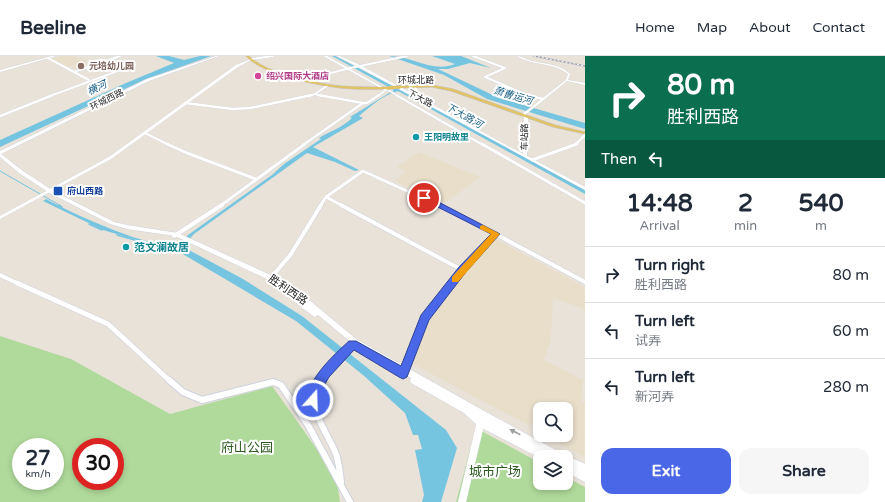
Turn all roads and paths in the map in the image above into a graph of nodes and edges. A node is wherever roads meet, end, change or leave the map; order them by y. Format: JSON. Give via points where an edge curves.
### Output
{"nodes":[{"id":1,"x":55,"y":56,"type":"edge"},
{"id":2,"x":120,"y":56,"type":"edge"},
{"id":3,"x":218,"y":56,"type":"edge"},
{"id":4,"x":247,"y":56,"type":"edge"},
{"id":5,"x":273,"y":56,"type":"edge"},
{"id":6,"x":325,"y":56,"type":"edge"},
{"id":7,"x":338,"y":56,"type":"edge"},
{"id":8,"x":407,"y":56,"type":"edge"},
{"id":9,"x":472,"y":56,"type":"edge"},
{"id":10,"x":518,"y":56,"type":"edge"},
{"id":11,"x":404,"y":57,"type":"edge"},
{"id":12,"x":48,"y":58,"type":"junction"},
{"id":13,"x":251,"y":58,"type":"edge"},
{"id":14,"x":107,"y":61,"type":"junction"},
{"id":15,"x":356,"y":67,"type":"junction"},
{"id":16,"x":348,"y":68,"type":"junction"},
{"id":17,"x":0,"y":71,"type":"edge"},
{"id":18,"x":74,"y":72,"type":"junction"},
{"id":19,"x":90,"y":80,"type":"junction"},
{"id":20,"x":306,"y":80,"type":"junction"},
{"id":21,"x":567,"y":80,"type":"junction"},
{"id":22,"x":389,"y":82,"type":"junction"},
{"id":23,"x":585,"y":84,"type":"edge"},
{"id":24,"x":328,"y":85,"type":"junction"},
{"id":25,"x":385,"y":87,"type":"junction"},
{"id":26,"x":400,"y":87,"type":"junction"},
{"id":27,"x":415,"y":87,"type":"junction"},
{"id":28,"x":408,"y":92,"type":"junction"},
{"id":29,"x":315,"y":94,"type":"junction"},
{"id":30,"x":543,"y":99,"type":"junction"},
{"id":31,"x":185,"y":103,"type":"junction"},
{"id":32,"x":363,"y":103,"type":"junction"},
{"id":33,"x":525,"y":115,"type":"junction"},
{"id":34,"x":0,"y":116,"type":"edge"},
{"id":35,"x":145,"y":133,"type":"junction"},
{"id":36,"x":585,"y":134,"type":"edge"},
{"id":37,"x":0,"y":154,"type":"edge"},
{"id":38,"x":525,"y":156,"type":"junction"},
{"id":39,"x":0,"y":159,"type":"edge"},
{"id":40,"x":532,"y":160,"type":"junction"},
{"id":41,"x":256,"y":179,"type":"junction"},
{"id":42,"x":585,"y":189,"type":"edge"},
{"id":43,"x":48,"y":192,"type":"junction"},
{"id":44,"x":326,"y":197,"type":"junction"},
{"id":45,"x":585,"y":203,"type":"edge"},
{"id":46,"x":0,"y":218,"type":"edge"},
{"id":47,"x":496,"y":234,"type":"junction"},
{"id":48,"x":178,"y":236,"type":"junction"},
{"id":49,"x":462,"y":270,"type":"junction"},
{"id":50,"x":0,"y":275,"type":"edge"},
{"id":51,"x":270,"y":279,"type":"junction"},
{"id":52,"x":585,"y":282,"type":"edge"},
{"id":53,"x":353,"y":344,"type":"junction"},
{"id":54,"x":404,"y":371,"type":"junction"},
{"id":55,"x":482,"y":419,"type":"junction"},
{"id":56,"x":535,"y":450,"type":"edge"},
{"id":57,"x":547,"y":450,"type":"edge"},
{"id":58,"x":573,"y":463,"type":"edge"},
{"id":59,"x":585,"y":469,"type":"edge"},
{"id":60,"x":573,"y":471,"type":"edge"},
{"id":61,"x":585,"y":477,"type":"edge"},
{"id":62,"x":342,"y":488,"type":"junction"},
{"id":63,"x":350,"y":502,"type":"edge"},
{"id":64,"x":462,"y":502,"type":"edge"}],
"edges":[{"from":1,"to":12,"type":"street"},
{"from":2,"to":14,"type":"street"},
{"from":3,"to":37,"type":"main road","name":"环城西路","via":[[148,80]]},
{"from":4,"to":13,"type":"main road","name":"环城北路"},
{"from":5,"to":13,"type":"street"},
{"from":6,"to":16,"type":"street"},
{"from":7,"to":15,"type":"street","name":"下大路"},
{"from":8,"to":11,"type":"street"},
{"from":9,"to":30,"type":"street","via":[[504,68],[485,77]]},
{"from":10,"to":21,"type":"street","via":[[565,70],[569,74]]},
{"from":11,"to":15,"type":"street"},
{"from":12,"to":17,"type":"street"},
{"from":12,"to":18,"type":"street"},
{"from":13,"to":20,"type":"main road","name":"环城北路","via":[[264,68]]},
{"from":13,"to":31,"type":"street"},
{"from":14,"to":18,"type":"street"},
{"from":14,"to":19,"type":"street","via":[[126,68]]},
{"from":15,"to":16,"type":"street"},
{"from":15,"to":22,"type":"street","name":"下大路"},
{"from":16,"to":20,"type":"street"},
{"from":16,"to":25,"type":"street"},
{"from":18,"to":19,"type":"street"},
{"from":19,"to":34,"type":"street"},
{"from":20,"to":24,"type":"main road","name":"环城北路"},
{"from":21,"to":23,"type":"street"},
{"from":21,"to":30,"type":"street","name":"车站路"},
{"from":22,"to":26,"type":"street"},
{"from":22,"to":28,"type":"street","name":"下大路"},
{"from":24,"to":25,"type":"main road","name":"环城北路"},
{"from":24,"to":29,"type":"street"},
{"from":25,"to":26,"type":"main road","name":"环城北路","bridge":true},
{"from":25,"to":32,"type":"street","via":[[386,90]]},
{"from":25,"to":45,"type":"street"},
{"from":26,"to":27,"type":"main road","name":"环城北路"},
{"from":26,"to":33,"type":"main road","name":"环城北路","via":[[432,86],[452,90]]},
{"from":27,"to":28,"type":"street","via":[[417,91]]},
{"from":27,"to":33,"type":"main road","name":"环城北路","via":[[452,90]]},
{"from":28,"to":38,"type":"street","name":"下大路"},
{"from":29,"to":31,"type":"street","via":[[250,108],[233,109]]},
{"from":29,"to":32,"type":"street"},
{"from":30,"to":33,"type":"street","name":"车站路"},
{"from":31,"to":35,"type":"street"},
{"from":32,"to":41,"type":"street"},
{"from":33,"to":36,"type":"main road","name":"环城北路"},
{"from":33,"to":38,"type":"street","name":"车站路"},
{"from":35,"to":41,"type":"street","via":[[186,153]]},
{"from":35,"to":43,"type":"street","via":[[110,158]]},
{"from":36,"to":40,"type":"street","via":[[576,144]]},
{"from":37,"to":43,"type":"main road","name":"胜利西路"},
{"from":38,"to":40,"type":"street","name":"下大路"},
{"from":39,"to":43,"type":"main road","name":"胜利西路","via":[[17,174]]},
{"from":40,"to":42,"type":"street","name":"下大路"},
{"from":41,"to":48,"type":"street"},
{"from":43,"to":46,"type":"street"},
{"from":43,"to":48,"type":"main road","name":"胜利西路","via":[[112,226]]},
{"from":44,"to":47,"type":"street","via":[[363,171]]},
{"from":44,"to":49,"type":"street"},
{"from":44,"to":51,"type":"street","via":[[292,254]]},
{"from":47,"to":49,"type":"street"},
{"from":47,"to":52,"type":"street"},
{"from":48,"to":51,"type":"main road","name":"胜利西路"},
{"from":49,"to":54,"type":"street","via":[[424,318]]},
{"from":50,"to":62,"type":"street","via":[[108,324],[183,392],[195,398],[208,399],[273,382],[281,385],[308,425]]},
{"from":51,"to":53,"type":"main road","name":"胜利西路"},
{"from":51,"to":54,"type":"main road","name":"胜利西路","via":[[306,301],[354,340]]},
{"from":53,"to":54,"type":"main road","name":"胜利西路"},
{"from":53,"to":62,"type":"street","via":[[325,373],[314,392],[313,404],[315,416],[336,455]]},
{"from":54,"to":55,"type":"main road","name":"胜利西路"},
{"from":55,"to":56,"type":"main road","name":"胜利西路"},
{"from":57,"to":55,"type":"main road","name":"胜利西路","one_way":true},
{"from":55,"to":64,"type":"street"},
{"from":58,"to":59,"type":"main road"},
{"from":60,"to":61,"type":"main road"},
{"from":62,"to":63,"type":"street"}]}
